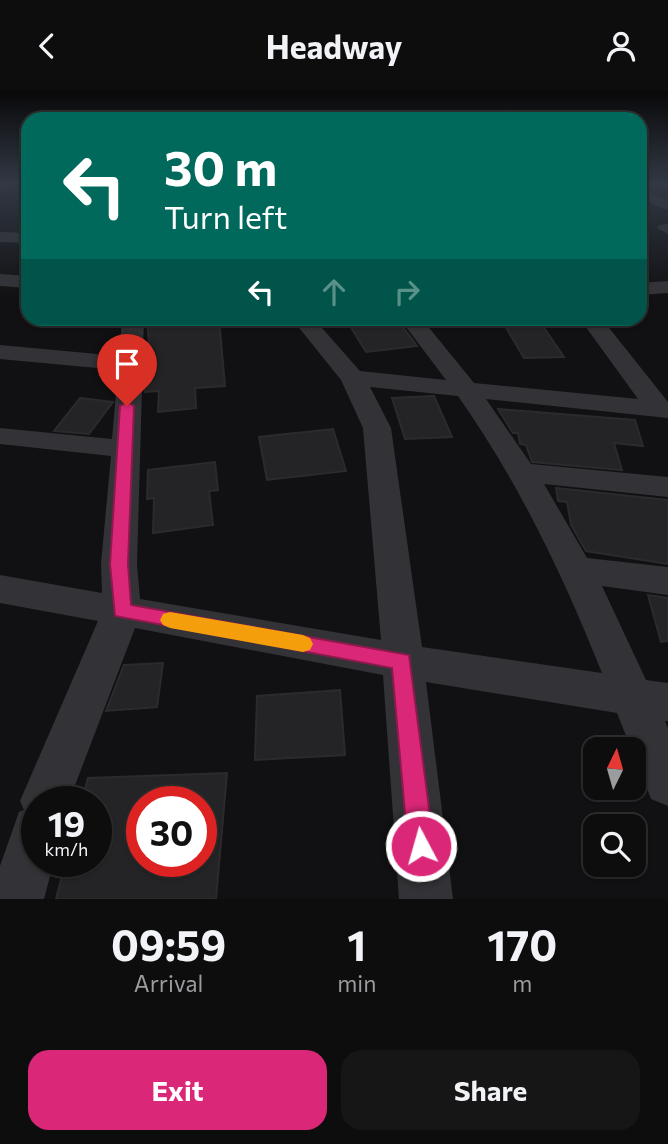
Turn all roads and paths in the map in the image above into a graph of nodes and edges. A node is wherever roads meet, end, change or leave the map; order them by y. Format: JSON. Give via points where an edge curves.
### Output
{"nodes":[{"id":1,"x":0,"y":237,"type":"edge"},
{"id":2,"x":21,"y":238,"type":"edge"},
{"id":3,"x":0,"y":280,"type":"edge"},
{"id":4,"x":21,"y":282,"type":"edge"},
{"id":5,"x":668,"y":288,"type":"edge"},
{"id":6,"x":647,"y":289,"type":"edge"},
{"id":7,"x":131,"y":326,"type":"edge"},
{"id":8,"x":309,"y":326,"type":"edge"},
{"id":9,"x":417,"y":326,"type":"edge"},
{"id":10,"x":597,"y":326,"type":"edge"},
{"id":11,"x":0,"y":352,"type":"edge"},
{"id":12,"x":128,"y":363,"type":"junction"},
{"id":13,"x":353,"y":378,"type":"junction"},
{"id":14,"x":469,"y":391,"type":"junction"},
{"id":15,"x":664,"y":409,"type":"edge"},
{"id":16,"x":0,"y":436,"type":"edge"},
{"id":17,"x":125,"y":449,"type":"junction"},
{"id":18,"x":522,"y":472,"type":"junction"},
{"id":19,"x":668,"y":487,"type":"edge"},
{"id":20,"x":573,"y":569,"type":"junction"},
{"id":21,"x":668,"y":581,"type":"edge"},
{"id":22,"x":0,"y":589,"type":"edge"},
{"id":23,"x":121,"y":611,"type":"junction"},
{"id":24,"x":402,"y":661,"type":"junction"},
{"id":25,"x":650,"y":699,"type":"edge"},
{"id":26,"x":668,"y":782,"type":"edge"},
{"id":27,"x":51,"y":786,"type":"edge"},
{"id":28,"x":23,"y":877,"type":"edge"},
{"id":29,"x":17,"y":899,"type":"edge"},
{"id":30,"x":426,"y":899,"type":"edge"}],
"edges":[{"from":1,"to":2,"type":"street"},
{"from":3,"to":4,"type":"street"},
{"from":5,"to":6,"type":"street"},
{"from":7,"to":12,"type":"street"},
{"from":8,"to":13,"type":"street"},
{"from":9,"to":14,"type":"street"},
{"from":10,"to":15,"type":"street"},
{"from":11,"to":12,"type":"street"},
{"from":12,"to":17,"type":"street"},
{"from":13,"to":14,"type":"street"},
{"from":13,"to":24,"type":"street","via":[[377,428]]},
{"from":14,"to":15,"type":"street"},
{"from":14,"to":18,"type":"street"},
{"from":16,"to":17,"type":"street"},
{"from":17,"to":23,"type":"street"},
{"from":18,"to":19,"type":"street"},
{"from":18,"to":20,"type":"street"},
{"from":20,"to":21,"type":"street"},
{"from":20,"to":25,"type":"street"},
{"from":22,"to":23,"type":"street"},
{"from":23,"to":24,"type":"street"},
{"from":23,"to":27,"type":"street"},
{"from":24,"to":25,"type":"street"},
{"from":24,"to":30,"type":"street"},
{"from":25,"to":26,"type":"street"},
{"from":28,"to":29,"type":"street"}]}
